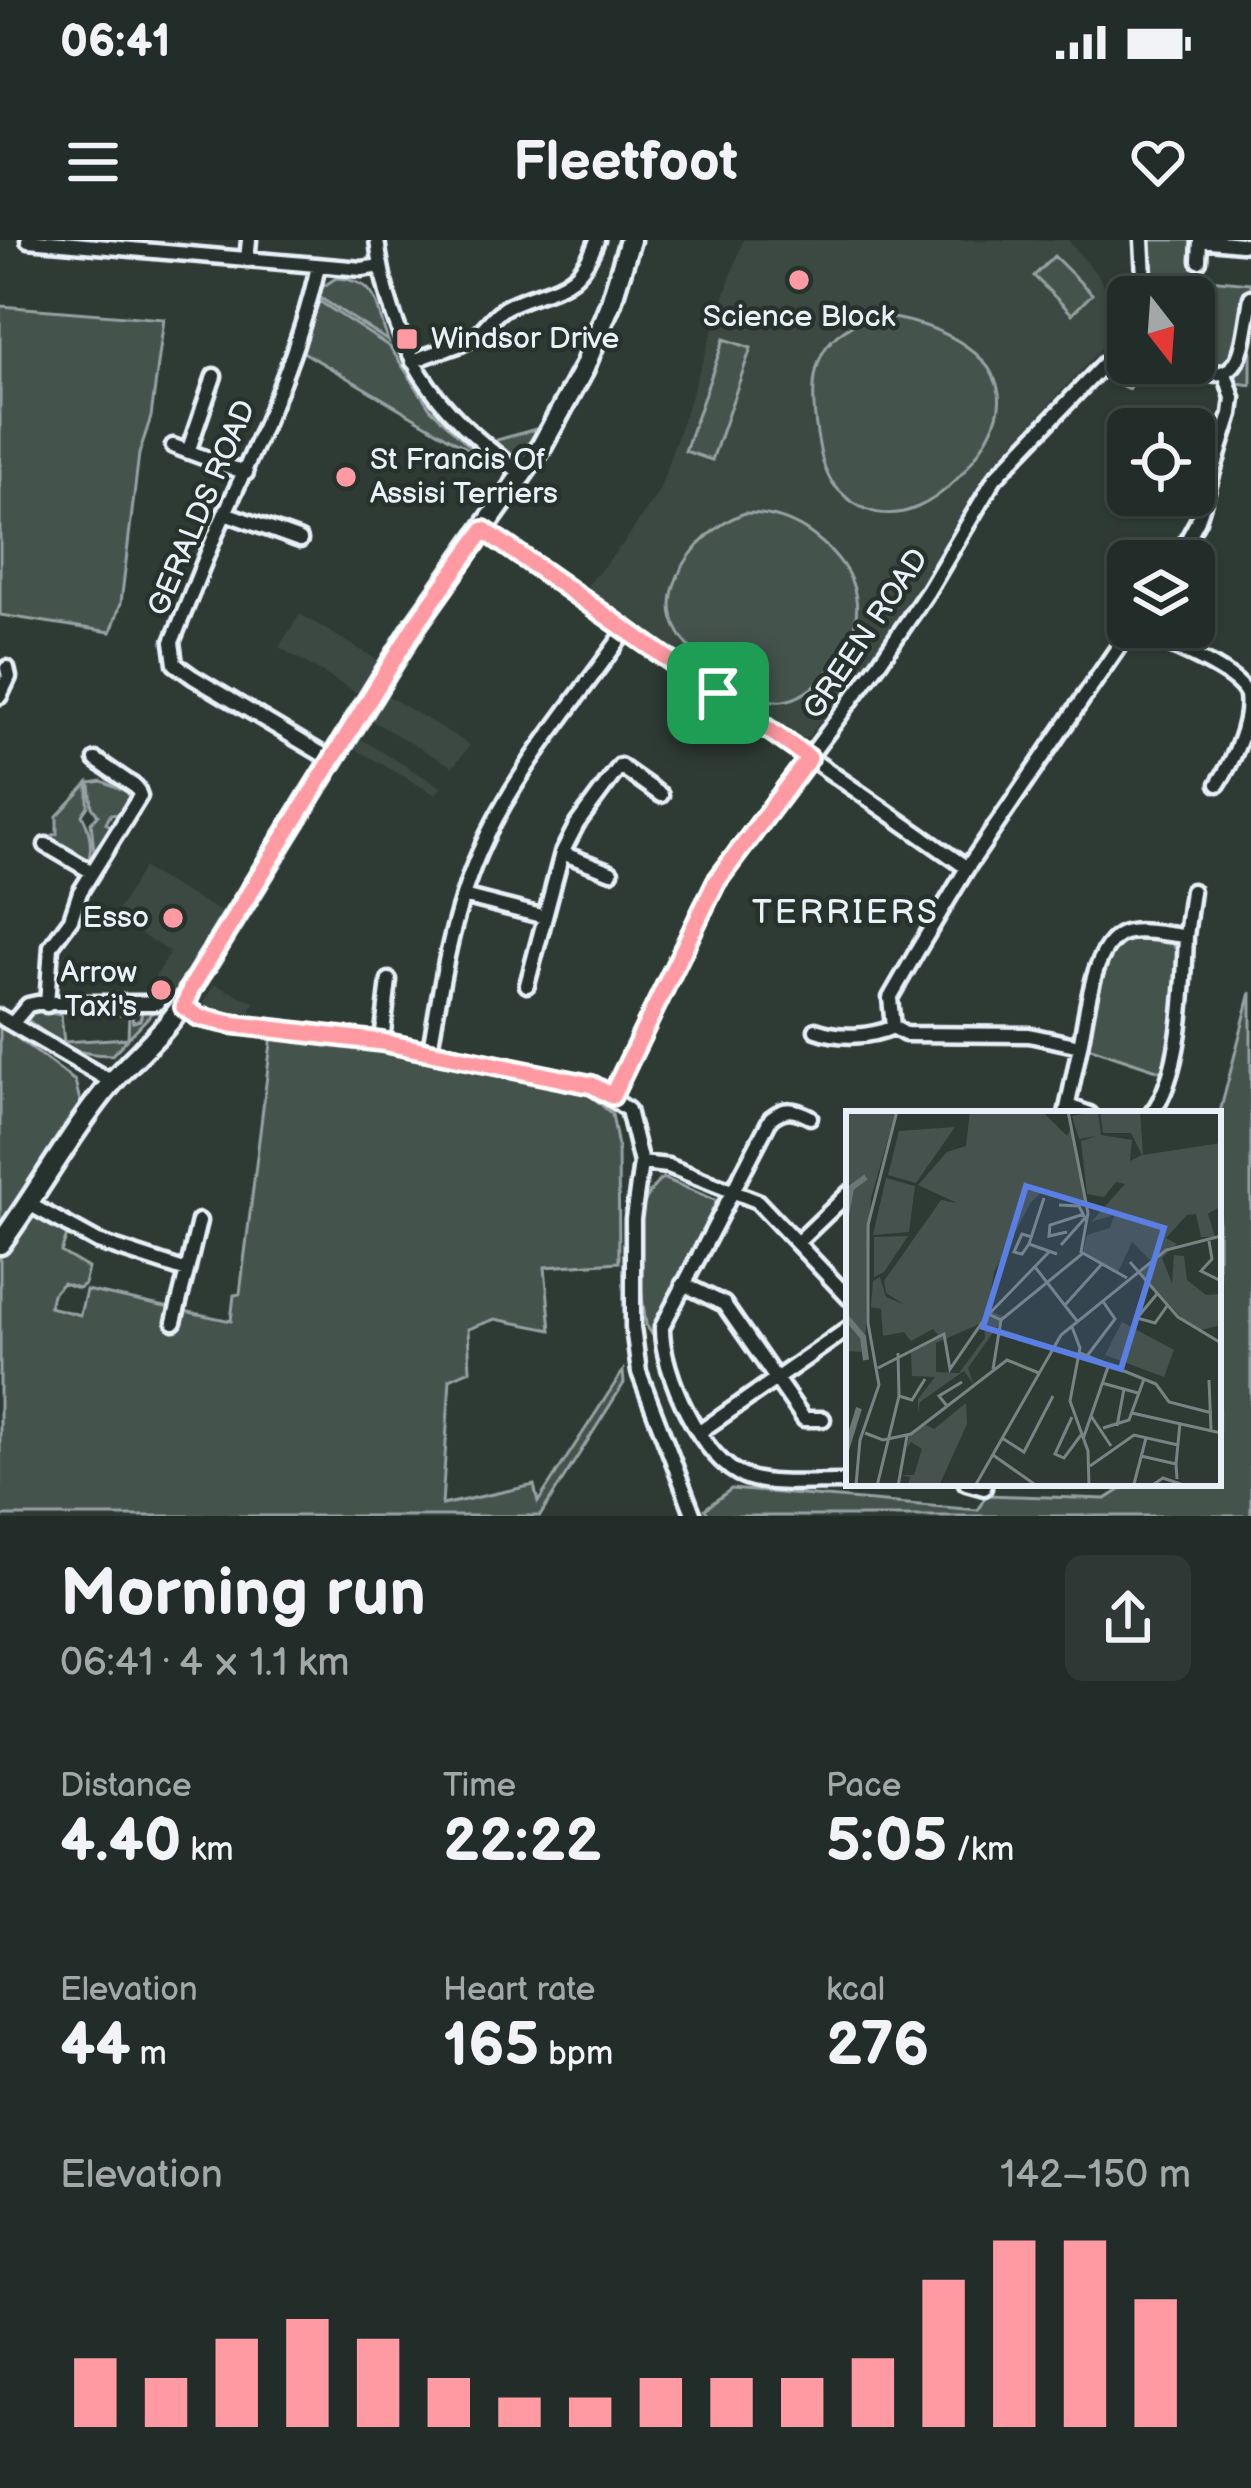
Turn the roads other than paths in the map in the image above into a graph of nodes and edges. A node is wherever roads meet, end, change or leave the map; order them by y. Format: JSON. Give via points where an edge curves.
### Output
{"nodes":[{"id":1,"x":28,"y":240,"type":"edge"},
{"id":2,"x":249,"y":240,"type":"edge"},
{"id":3,"x":377,"y":240,"type":"edge"},
{"id":4,"x":597,"y":240,"type":"edge"},
{"id":5,"x":630,"y":240,"type":"edge"},
{"id":6,"x":1142,"y":240,"type":"edge"},
{"id":7,"x":112,"y":244,"type":"edge"},
{"id":8,"x":1251,"y":244,"type":"edge"},
{"id":9,"x":247,"y":260,"type":"junction"},
{"id":10,"x":1199,"y":261,"type":"dead end"},
{"id":11,"x":318,"y":266,"type":"junction"},
{"id":12,"x":380,"y":266,"type":"junction"},
{"id":13,"x":1144,"y":276,"type":"edge"},
{"id":14,"x":1251,"y":297,"type":"edge"},
{"id":15,"x":413,"y":362,"type":"junction"},
{"id":16,"x":1107,"y":365,"type":"edge"},
{"id":17,"x":1215,"y":373,"type":"edge"},
{"id":18,"x":1225,"y":374,"type":"junction"},
{"id":19,"x":214,"y":376,"type":"dead end"},
{"id":20,"x":173,"y":446,"type":"dead end"},
{"id":21,"x":189,"y":449,"type":"junction"},
{"id":22,"x":246,"y":472,"type":"junction"},
{"id":23,"x":524,"y":475,"type":"junction"},
{"id":24,"x":225,"y":513,"type":"junction"},
{"id":25,"x":484,"y":530,"type":"junction"},
{"id":26,"x":300,"y":540,"type":"dead end"},
{"id":27,"x":1187,"y":540,"type":"edge"},
{"id":28,"x":627,"y":629,"type":"junction"},
{"id":29,"x":1118,"y":648,"type":"edge"},
{"id":30,"x":1172,"y":648,"type":"edge"},
{"id":31,"x":8,"y":668,"type":"dead end"},
{"id":32,"x":0,"y":696,"type":"edge"},
{"id":33,"x":809,"y":758,"type":"junction"},
{"id":34,"x":96,"y":760,"type":"dead end"},
{"id":35,"x":332,"y":760,"type":"junction"},
{"id":36,"x":1218,"y":784,"type":"dead end"},
{"id":37,"x":661,"y":795,"type":"dead end"},
{"id":38,"x":46,"y":845,"type":"dead end"},
{"id":39,"x":562,"y":853,"type":"junction"},
{"id":40,"x":967,"y":868,"type":"junction"},
{"id":41,"x":92,"y":872,"type":"junction"},
{"id":42,"x":611,"y":872,"type":"dead end"},
{"id":43,"x":1192,"y":891,"type":"dead end"},
{"id":44,"x":463,"y":896,"type":"junction"},
{"id":45,"x":545,"y":917,"type":"junction"},
{"id":46,"x":1186,"y":936,"type":"junction"},
{"id":47,"x":389,"y":980,"type":"dead end"},
{"id":48,"x":527,"y":985,"type":"dead end"},
{"id":49,"x":157,"y":1003,"type":"dead end"},
{"id":50,"x":47,"y":1005,"type":"junction"},
{"id":51,"x":184,"y":1007,"type":"junction"},
{"id":52,"x":6,"y":1020,"type":"edge"},
{"id":53,"x":893,"y":1027,"type":"junction"},
{"id":54,"x":816,"y":1030,"type":"dead end"},
{"id":55,"x":382,"y":1042,"type":"junction"},
{"id":56,"x":1080,"y":1046,"type":"junction"},
{"id":57,"x":430,"y":1050,"type":"junction"},
{"id":58,"x":112,"y":1082,"type":"junction"},
{"id":59,"x":612,"y":1096,"type":"junction"},
{"id":60,"x":1067,"y":1110,"type":"edge"},
{"id":61,"x":1152,"y":1111,"type":"edge"},
{"id":62,"x":810,"y":1117,"type":"dead end"},
{"id":63,"x":641,"y":1163,"type":"junction"},
{"id":64,"x":733,"y":1190,"type":"junction"},
{"id":65,"x":846,"y":1196,"type":"edge"},
{"id":66,"x":29,"y":1204,"type":"junction"},
{"id":67,"x":199,"y":1221,"type":"dead end"},
{"id":68,"x":799,"y":1240,"type":"junction"},
{"id":69,"x":0,"y":1244,"type":"edge"},
{"id":70,"x":187,"y":1270,"type":"junction"},
{"id":71,"x":683,"y":1284,"type":"junction"},
{"id":72,"x":846,"y":1295,"type":"edge"},
{"id":73,"x":174,"y":1322,"type":"dead end"},
{"id":74,"x":846,"y":1330,"type":"edge"},
{"id":75,"x":776,"y":1378,"type":"junction"},
{"id":76,"x":823,"y":1419,"type":"dead end"},
{"id":77,"x":701,"y":1431,"type":"junction"},
{"id":78,"x":846,"y":1482,"type":"edge"},
{"id":79,"x":977,"y":1486,"type":"edge"},
{"id":80,"x":985,"y":1488,"type":"dead end"},
{"id":81,"x":694,"y":1516,"type":"edge"}],
"edges":[{"from":1,"to":7,"type":"street"},
{"from":2,"to":9,"type":"street"},
{"from":3,"to":12,"type":"street"},
{"from":4,"to":15,"type":"street","via":[[585,267],[562,287],[498,311],[474,337]]},
{"from":5,"to":23,"type":"main road","via":[[584,368]]},
{"from":6,"to":13,"type":"street"},
{"from":7,"to":9,"type":"street"},
{"from":8,"to":10,"type":"street","via":[[1200,240]]},
{"from":9,"to":11,"type":"street"},
{"from":11,"to":12,"type":"street"},
{"from":11,"to":22,"type":"street","name":"GERALDS ROAD"},
{"from":12,"to":15,"type":"street","via":[[388,310]]},
{"from":14,"to":18,"type":"street","via":[[1241,359]]},
{"from":15,"to":23,"type":"street","via":[[462,425]]},
{"from":16,"to":33,"type":"street","name":"GREEN ROAD","via":[[995,478],[928,591]]},
{"from":17,"to":18,"type":"street"},
{"from":18,"to":27,"type":"street","via":[[1231,415]]},
{"from":19,"to":21,"type":"street"},
{"from":20,"to":21,"type":"street"},
{"from":21,"to":22,"type":"street"},
{"from":22,"to":24,"type":"street","name":"GERALDS ROAD"},
{"from":23,"to":25,"type":"main road"},
{"from":24,"to":26,"type":"street"},
{"from":24,"to":35,"type":"street","name":"GERALDS ROAD","via":[[172,642],[175,664]]},
{"from":25,"to":28,"type":"street"},
{"from":25,"to":35,"type":"main road"},
{"from":28,"to":33,"type":"street"},
{"from":28,"to":44,"type":"street","via":[[508,798]]},
{"from":29,"to":40,"type":"street"},
{"from":30,"to":36,"type":"street","via":[[1231,677],[1247,695],[1250,717]]},
{"from":31,"to":32,"type":"street"},
{"from":33,"to":40,"type":"street"},
{"from":33,"to":59,"type":"street","name":"GREEN ROAD","via":[[716,882]]},
{"from":34,"to":41,"type":"street","via":[[140,796]]},
{"from":35,"to":51,"type":"main road"},
{"from":37,"to":39,"type":"street","via":[[620,766]]},
{"from":38,"to":41,"type":"street"},
{"from":39,"to":42,"type":"street"},
{"from":39,"to":45,"type":"street"},
{"from":40,"to":53,"type":"street","via":[[890,998]]},
{"from":41,"to":50,"type":"street","via":[[51,946]]},
{"from":43,"to":46,"type":"street"},
{"from":44,"to":45,"type":"street"},
{"from":44,"to":57,"type":"street"},
{"from":45,"to":48,"type":"street"},
{"from":46,"to":56,"type":"street","via":[[1130,932],[1110,940]]},
{"from":46,"to":61,"type":"street","via":[[1184,1007]]},
{"from":47,"to":55,"type":"street"},
{"from":49,"to":50,"type":"street"},
{"from":50,"to":52,"type":"street","via":[[28,1005]]},
{"from":51,"to":55,"type":"street","via":[[231,1024]]},
{"from":51,"to":58,"type":"main road"},
{"from":52,"to":58,"type":"street"},
{"from":53,"to":54,"type":"street","via":[[876,1035]]},
{"from":53,"to":56,"type":"street"},
{"from":55,"to":57,"type":"street"},
{"from":56,"to":60,"type":"street"},
{"from":57,"to":59,"type":"street"},
{"from":58,"to":66,"type":"main road"},
{"from":59,"to":63,"type":"street","via":[[628,1110]]},
{"from":62,"to":64,"type":"street","via":[[781,1110],[771,1118]]},
{"from":63,"to":64,"type":"street"},
{"from":63,"to":81,"type":"street","via":[[633,1219],[639,1372]]},
{"from":64,"to":68,"type":"street","via":[[758,1201]]},
{"from":64,"to":71,"type":"street"},
{"from":65,"to":68,"type":"street"},
{"from":66,"to":69,"type":"main road"},
{"from":66,"to":70,"type":"street","via":[[98,1243]]},
{"from":67,"to":70,"type":"street"},
{"from":68,"to":72,"type":"street"},
{"from":70,"to":73,"type":"street"},
{"from":71,"to":75,"type":"street","via":[[724,1304]]},
{"from":71,"to":77,"type":"street","via":[[662,1342],[679,1401]]},
{"from":74,"to":75,"type":"street"},
{"from":75,"to":76,"type":"street","via":[[804,1419]]},
{"from":75,"to":77,"type":"street"},
{"from":77,"to":78,"type":"street","via":[[742,1476]]},
{"from":79,"to":80,"type":"street"}]}
